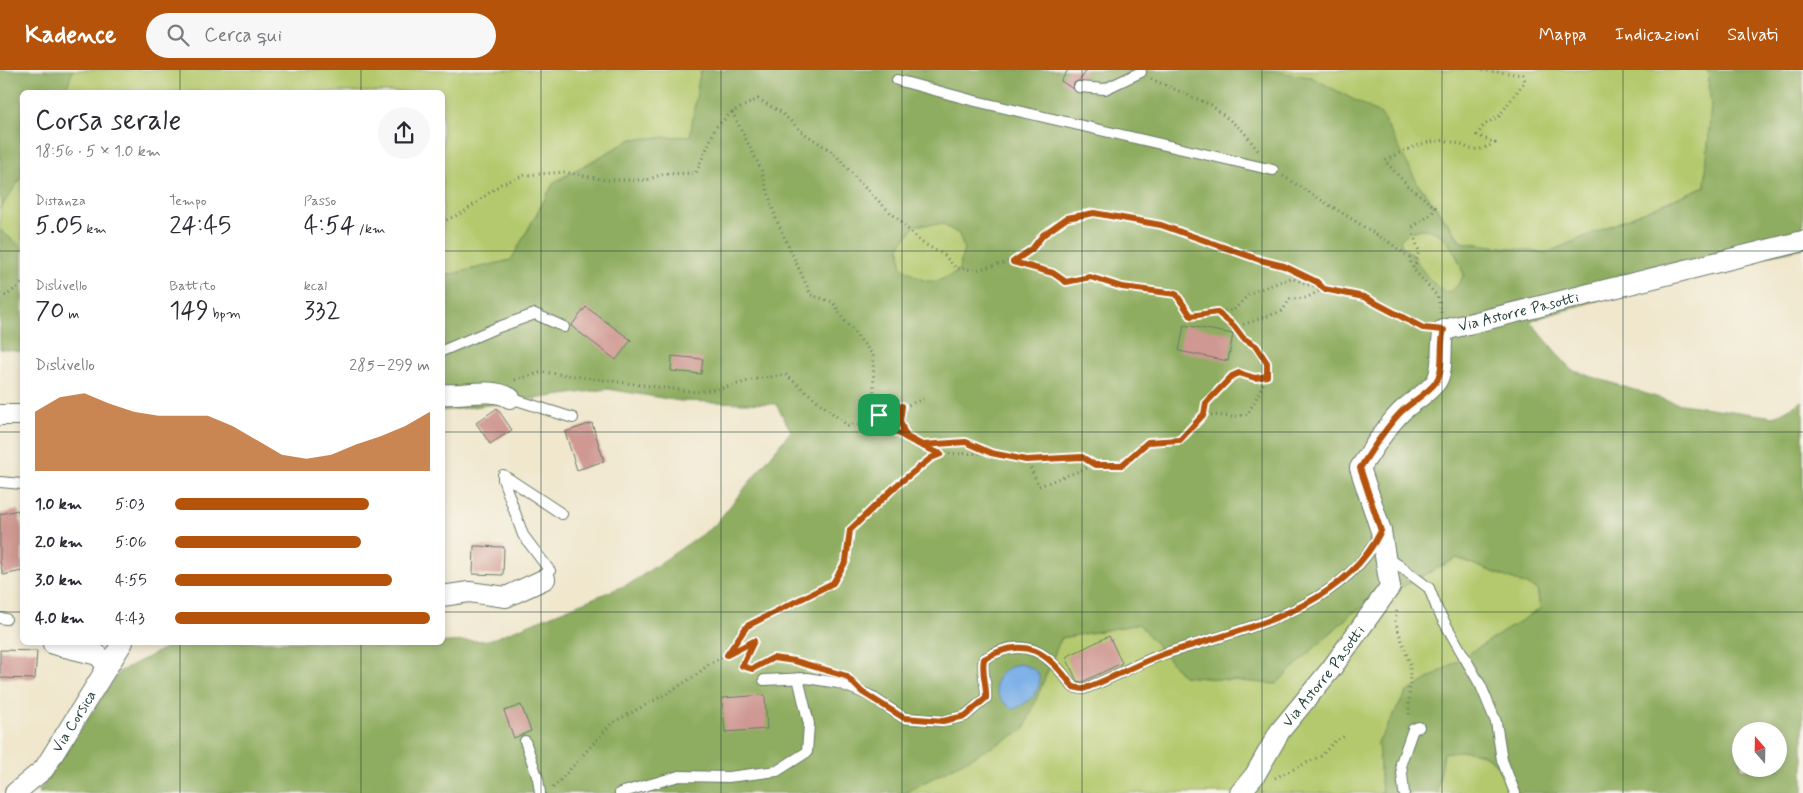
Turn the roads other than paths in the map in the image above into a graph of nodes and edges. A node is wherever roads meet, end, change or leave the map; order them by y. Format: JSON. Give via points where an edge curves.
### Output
{"nodes":[{"id":1,"x":1141,"y":72,"type":"road end"},
{"id":2,"x":897,"y":80,"type":"dead end"},
{"id":3,"x":1079,"y":87,"type":"dead end"},
{"id":4,"x":1272,"y":170,"type":"road end"},
{"id":5,"x":1803,"y":241,"type":"edge"},
{"id":6,"x":564,"y":327,"type":"dead end"},
{"id":7,"x":445,"y":350,"type":"edge"},
{"id":8,"x":508,"y":389,"type":"joint"},
{"id":9,"x":445,"y":394,"type":"edge"},
{"id":10,"x":0,"y":415,"type":"edge"},
{"id":11,"x":20,"y":415,"type":"edge"},
{"id":12,"x":573,"y":418,"type":"dead end"},
{"id":13,"x":0,"y":482,"type":"edge"},
{"id":14,"x":20,"y":484,"type":"edge"},
{"id":15,"x":562,"y":514,"type":"dead end"},
{"id":16,"x":1381,"y":531,"type":"junction"},
{"id":17,"x":1386,"y":559,"type":"junction"},
{"id":18,"x":545,"y":578,"type":"joint"},
{"id":19,"x":445,"y":596,"type":"edge"},
{"id":20,"x":58,"y":645,"type":"edge"},
{"id":21,"x":121,"y":645,"type":"edge"},
{"id":22,"x":106,"y":666,"type":"junction"},
{"id":23,"x":798,"y":678,"type":"junction"},
{"id":24,"x":764,"y":680,"type":"dead end"},
{"id":25,"x":1419,"y":727,"type":"dead end"},
{"id":26,"x":525,"y":741,"type":"dead end"},
{"id":27,"x":1243,"y":790,"type":"edge"},
{"id":28,"x":15,"y":793,"type":"edge"},
{"id":29,"x":540,"y":793,"type":"edge"},
{"id":30,"x":620,"y":793,"type":"edge"},
{"id":31,"x":1404,"y":793,"type":"edge"},
{"id":32,"x":1514,"y":793,"type":"edge"}],
"edges":[{"from":1,"to":3,"type":"lane","via":[[1105,89]]},
{"from":2,"to":4,"type":"lane"},
{"from":5,"to":16,"type":"street","name":"Via Astorre Pasotti","via":[[1444,330],[1436,382],[1384,431],[1360,468]]},
{"from":6,"to":7,"type":"lane","via":[[535,314]]},
{"from":8,"to":9,"type":"street","via":[[500,393]]},
{"from":8,"to":12,"type":"lane"},
{"from":10,"to":11,"type":"street"},
{"from":13,"to":14,"type":"lane"},
{"from":15,"to":18,"type":"lane","via":[[503,475],[523,535],[550,571]]},
{"from":16,"to":17,"type":"street","name":"Via Astorre Pasotti"},
{"from":16,"to":23,"type":"lane","via":[[1371,551],[1344,580],[1298,607],[1243,629],[1166,653],[1083,689],[1073,687],[1051,660],[1029,649],[993,653],[984,659],[981,672],[987,682],[986,698],[965,716],[943,721],[904,718],[862,692],[838,683]]},
{"from":17,"to":27,"type":"street","name":"Via Astorre Pasotti","via":[[1390,587],[1331,669],[1280,731]]},
{"from":17,"to":32,"type":"lane","via":[[1429,588],[1438,611],[1481,686],[1496,722],[1502,760]]},
{"from":18,"to":19,"type":"street","via":[[506,597],[469,592]]},
{"from":20,"to":22,"type":"street","via":[[98,656]]},
{"from":21,"to":22,"type":"street","name":"Via Corsica"},
{"from":22,"to":28,"type":"street","name":"Via Corsica","via":[[44,769]]},
{"from":23,"to":24,"type":"lane"},
{"from":23,"to":30,"type":"lane","via":[[809,724],[807,752],[777,771],[728,777],[679,776]]},
{"from":25,"to":31,"type":"lane","via":[[1413,729],[1400,763]]},
{"from":26,"to":29,"type":"lane"}]}
